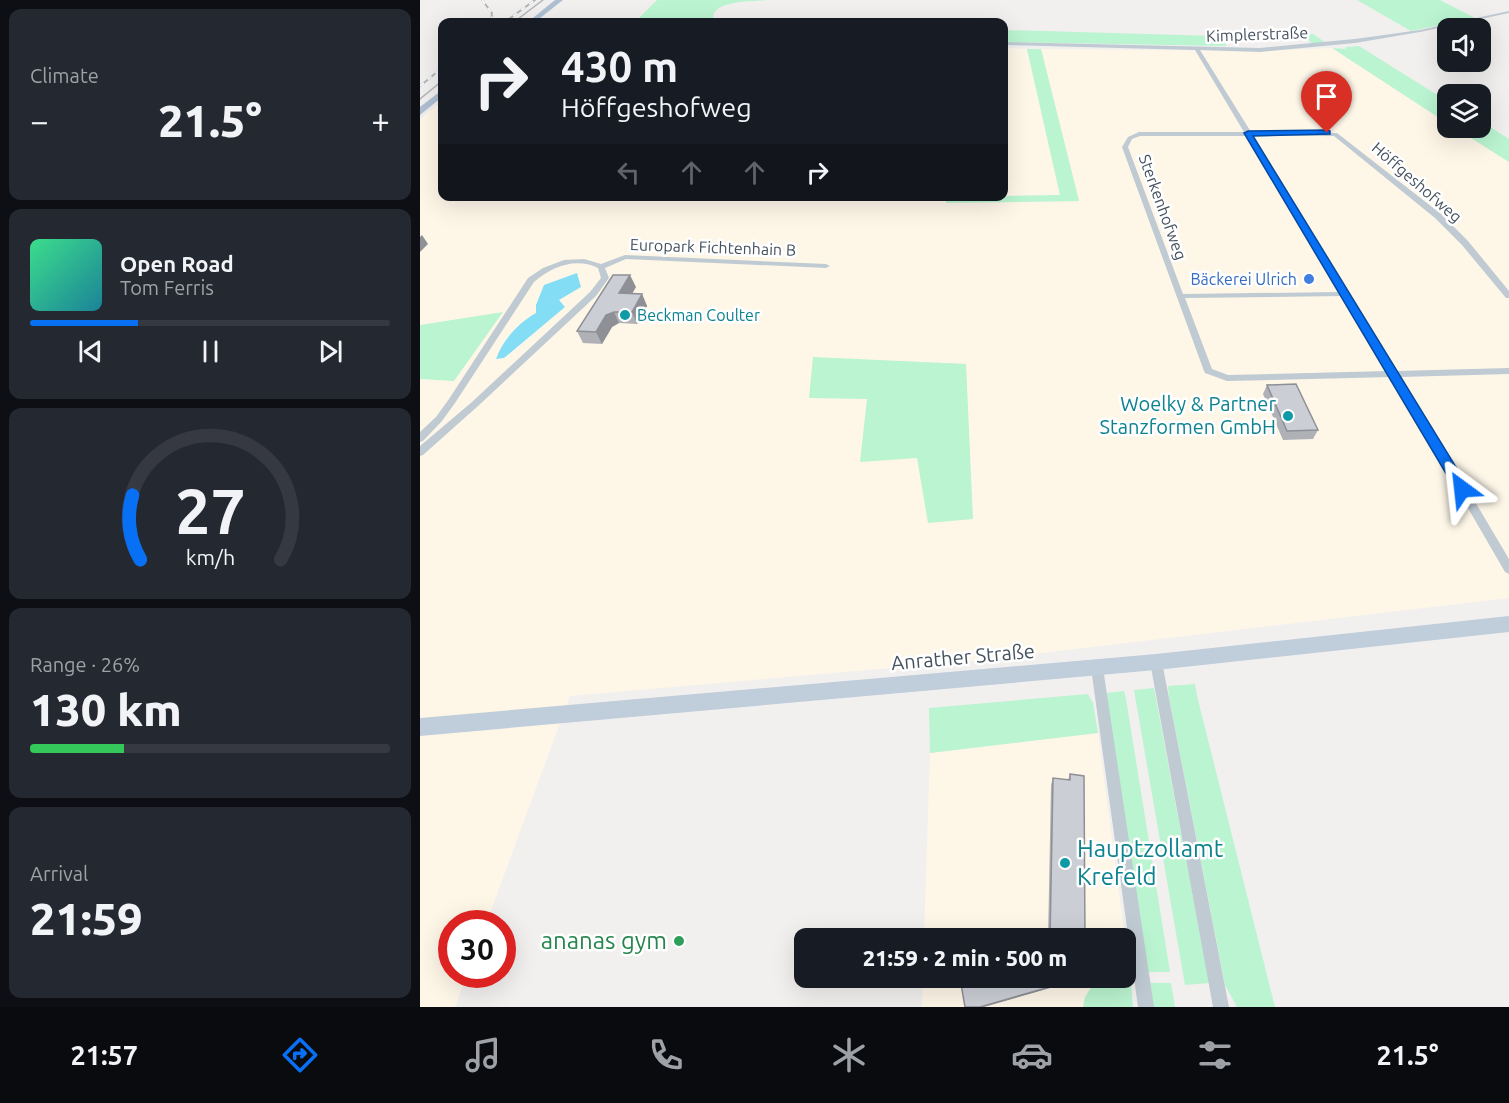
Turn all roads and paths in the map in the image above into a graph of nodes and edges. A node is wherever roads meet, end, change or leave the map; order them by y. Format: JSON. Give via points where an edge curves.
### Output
{"nodes":[{"id":1,"x":559,"y":0,"type":"edge"},
{"id":2,"x":1509,"y":12,"type":"edge"},
{"id":3,"x":536,"y":18,"type":"edge"},
{"id":4,"x":1008,"y":44,"type":"edge"},
{"id":5,"x":1197,"y":49,"type":"junction"},
{"id":6,"x":438,"y":96,"type":"edge"},
{"id":7,"x":420,"y":112,"type":"edge"},
{"id":8,"x":1248,"y":133,"type":"junction"},
{"id":9,"x":826,"y":266,"type":"dead end"},
{"id":10,"x":601,"y":267,"type":"junction"},
{"id":11,"x":1345,"y":294,"type":"junction"},
{"id":12,"x":1180,"y":296,"type":"junction"},
{"id":13,"x":1509,"y":296,"type":"edge"},
{"id":14,"x":1509,"y":371,"type":"edge"},
{"id":15,"x":1395,"y":375,"type":"junction"},
{"id":16,"x":420,"y":438,"type":"edge"},
{"id":17,"x":420,"y":452,"type":"edge"},
{"id":18,"x":1509,"y":569,"type":"edge"},
{"id":19,"x":1509,"y":624,"type":"edge"},
{"id":20,"x":1156,"y":662,"type":"junction"},
{"id":21,"x":1097,"y":668,"type":"junction"},
{"id":22,"x":420,"y":727,"type":"edge"},
{"id":23,"x":1146,"y":1007,"type":"edge"},
{"id":24,"x":1221,"y":1007,"type":"edge"}],
"edges":[{"from":1,"to":3,"type":"main road"},
{"from":2,"to":5,"type":"street","name":"Kimplerstraße","via":[[1334,44],[1247,51]]},
{"from":4,"to":5,"type":"street","name":"Kimplerstraße"},
{"from":5,"to":8,"type":"street"},
{"from":6,"to":7,"type":"main road"},
{"from":8,"to":11,"type":"street"},
{"from":8,"to":12,"type":"street","name":"Sterkenhofweg","via":[[1139,134],[1130,138],[1125,147]]},
{"from":8,"to":13,"type":"street","name":"Höffgeshofweg","via":[[1335,134],[1438,216]]},
{"from":9,"to":10,"type":"street","name":"Europark Fichtenhain B","via":[[625,257]]},
{"from":10,"to":16,"type":"street","name":"Europark Fichtenhain B","via":[[564,262],[531,280],[439,419]]},
{"from":10,"to":17,"type":"street","via":[[605,278],[593,294]]},
{"from":11,"to":12,"type":"street"},
{"from":11,"to":15,"type":"street"},
{"from":12,"to":15,"type":"street","name":"Sterkenhofweg","via":[[1208,371],[1227,378]]},
{"from":14,"to":15,"type":"street"},
{"from":15,"to":18,"type":"street"},
{"from":19,"to":20,"type":"main road","name":"Anrather Straße"},
{"from":20,"to":21,"type":"main road","name":"Anrather Straße"},
{"from":20,"to":24,"type":"street"},
{"from":21,"to":22,"type":"main road","name":"Anrather Straße"},
{"from":21,"to":23,"type":"street"}]}
